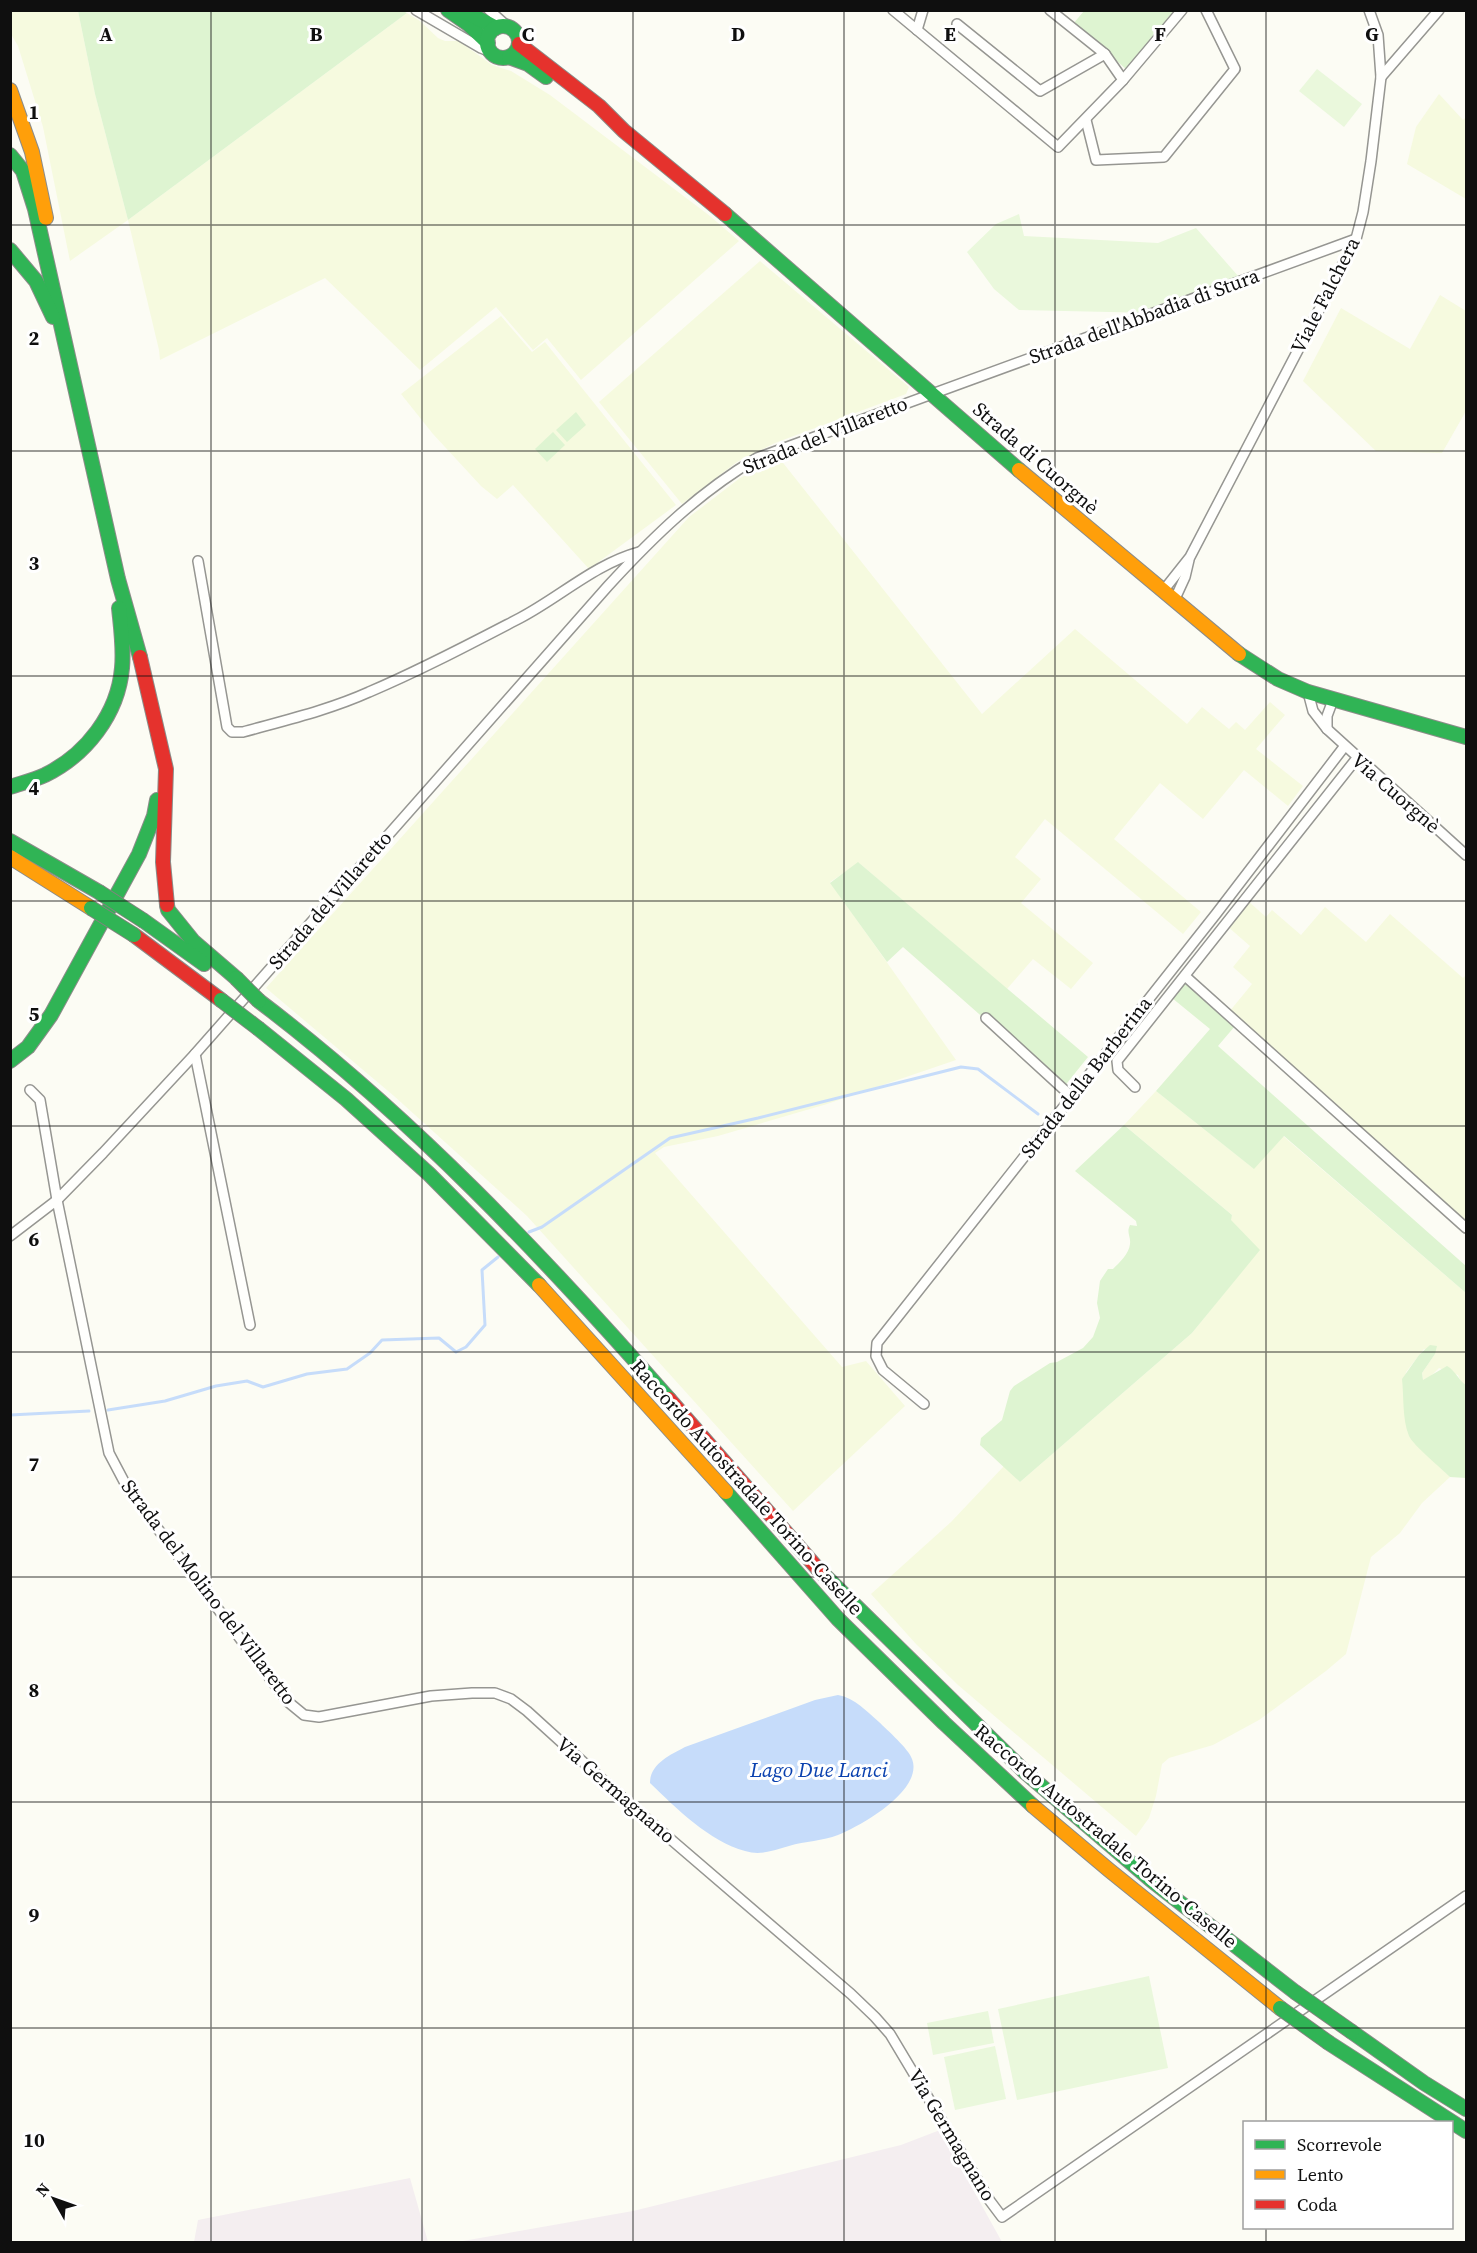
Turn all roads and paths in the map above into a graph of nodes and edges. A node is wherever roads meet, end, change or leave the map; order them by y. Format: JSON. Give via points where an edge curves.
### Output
{"nodes":[{"id":1,"x":416,"y":10,"type":"edge"},
{"id":2,"x":448,"y":10,"type":"edge"},
{"id":3,"x":463,"y":10,"type":"edge"},
{"id":4,"x":489,"y":10,"type":"edge"},
{"id":5,"x":893,"y":10,"type":"edge"},
{"id":6,"x":922,"y":10,"type":"edge"},
{"id":7,"x":1050,"y":10,"type":"edge"},
{"id":8,"x":1182,"y":10,"type":"edge"},
{"id":9,"x":1206,"y":10,"type":"edge"},
{"id":10,"x":1369,"y":10,"type":"edge"},
{"id":11,"x":1439,"y":10,"type":"edge"},
{"id":12,"x":957,"y":24,"type":"dead end"},
{"id":13,"x":502,"y":28,"type":"junction"},
{"id":14,"x":916,"y":30,"type":"junction"},
{"id":15,"x":519,"y":44,"type":"junction"},
{"id":16,"x":489,"y":47,"type":"junction"},
{"id":17,"x":1105,"y":54,"type":"junction"},
{"id":18,"x":509,"y":57,"type":"junction"},
{"id":19,"x":1381,"y":77,"type":"junction"},
{"id":20,"x":1123,"y":80,"type":"junction"},
{"id":21,"x":10,"y":90,"type":"edge"},
{"id":22,"x":1086,"y":120,"type":"junction"},
{"id":23,"x":624,"y":131,"type":"junction"},
{"id":24,"x":10,"y":155,"type":"edge"},
{"id":25,"x":1356,"y":239,"type":"junction"},
{"id":26,"x":10,"y":250,"type":"edge"},
{"id":27,"x":54,"y":288,"type":"junction"},
{"id":28,"x":69,"y":364,"type":"junction"},
{"id":29,"x":932,"y":393,"type":"junction"},
{"id":30,"x":639,"y":552,"type":"junction"},
{"id":31,"x":1190,"y":557,"type":"junction"},
{"id":32,"x":198,"y":561,"type":"dead end"},
{"id":33,"x":118,"y":579,"type":"junction"},
{"id":34,"x":1163,"y":591,"type":"junction"},
{"id":35,"x":1174,"y":601,"type":"junction"},
{"id":36,"x":1308,"y":692,"type":"junction"},
{"id":37,"x":1333,"y":700,"type":"junction"},
{"id":38,"x":150,"y":705,"type":"junction"},
{"id":39,"x":1327,"y":729,"type":"junction"},
{"id":40,"x":1467,"y":737,"type":"edge"},
{"id":41,"x":1344,"y":747,"type":"junction"},
{"id":42,"x":1357,"y":758,"type":"junction"},
{"id":43,"x":10,"y":787,"type":"edge"},
{"id":44,"x":10,"y":841,"type":"edge"},
{"id":45,"x":1467,"y":855,"type":"edge"},
{"id":46,"x":10,"y":857,"type":"edge"},
{"id":47,"x":10,"y":872,"type":"edge"},
{"id":48,"x":85,"y":905,"type":"junction"},
{"id":49,"x":1185,"y":976,"type":"junction"},
{"id":50,"x":235,"y":981,"type":"junction"},
{"id":51,"x":986,"y":1018,"type":"dead end"},
{"id":52,"x":195,"y":1054,"type":"junction"},
{"id":53,"x":10,"y":1061,"type":"edge"},
{"id":54,"x":1135,"y":1087,"type":"dead end"},
{"id":55,"x":30,"y":1090,"type":"dead end"},
{"id":56,"x":1071,"y":1096,"type":"junction"},
{"id":57,"x":57,"y":1200,"type":"junction"},
{"id":58,"x":1467,"y":1228,"type":"edge"},
{"id":59,"x":10,"y":1236,"type":"edge"},
{"id":60,"x":250,"y":1325,"type":"dead end"},
{"id":61,"x":924,"y":1404,"type":"dead end"},
{"id":62,"x":511,"y":1699,"type":"joint"},
{"id":63,"x":1467,"y":1896,"type":"edge"},
{"id":64,"x":1467,"y":2109,"type":"edge"},
{"id":65,"x":1451,"y":2121,"type":"edge"},
{"id":66,"x":1453,"y":2122,"type":"edge"},
{"id":67,"x":1467,"y":2131,"type":"edge"}],
"edges":[{"from":1,"to":16,"type":"street","via":[[481,48]]},
{"from":2,"to":16,"type":"main road","via":[[468,24]]},
{"from":3,"to":13,"type":"main road"},
{"from":4,"to":13,"type":"street"},
{"from":5,"to":14,"type":"street"},
{"from":6,"to":14,"type":"street"},
{"from":7,"to":17,"type":"street"},
{"from":8,"to":20,"type":"street"},
{"from":9,"to":22,"type":"street","via":[[1235,69],[1164,157],[1096,160]]},
{"from":10,"to":19,"type":"street","name":"Viale Falchera","via":[[1378,35]]},
{"from":11,"to":19,"type":"street"},
{"from":12,"to":17,"type":"street","via":[[1040,91]]},
{"from":13,"to":15,"type":"main road","via":[[517,34]]},
{"from":13,"to":16,"type":"main road","via":[[490,34]]},
{"from":14,"to":22,"type":"street","via":[[1058,147]]},
{"from":15,"to":18,"type":"main road"},
{"from":15,"to":23,"type":"main road","name":"Strada di Cuorgnè","via":[[599,106]]},
{"from":16,"to":18,"type":"main road","via":[[499,57]]},
{"from":17,"to":20,"type":"street"},
{"from":18,"to":23,"type":"main road","name":"Strada di Cuorgnè","via":[[528,64]]},
{"from":19,"to":25,"type":"street","name":"Viale Falchera"},
{"from":20,"to":22,"type":"street"},
{"from":21,"to":27,"type":"main road","via":[[43,192]]},
{"from":23,"to":29,"type":"main road","name":"Strada di Cuorgnè"},
{"from":24,"to":27,"type":"main road","via":[[23,171]]},
{"from":25,"to":29,"type":"street","name":"Strada dell'Abbadia di Stura"},
{"from":25,"to":31,"type":"street","name":"Viale Falchera"},
{"from":26,"to":28,"type":"main road","via":[[36,281]]},
{"from":27,"to":28,"type":"main road"},
{"from":28,"to":33,"type":"main road"},
{"from":29,"to":30,"type":"street","name":"Strada del Villaretto","via":[[757,458],[678,514]]},
{"from":29,"to":34,"type":"main road","name":"Strada di Cuorgnè"},
{"from":30,"to":32,"type":"street","name":"Strada del Villaretto","via":[[620,557],[534,610],[368,693],[243,732],[232,732],[227,727]]},
{"from":30,"to":52,"type":"street","name":"Strada del Villaretto"},
{"from":31,"to":34,"type":"street","name":"Viale Falchera"},
{"from":31,"to":35,"type":"street","name":"Viale Falchera"},
{"from":33,"to":38,"type":"main road","via":[[135,633]]},
{"from":33,"to":43,"type":"main road","via":[[122,669],[114,703],[99,731],[79,753],[46,775]]},
{"from":34,"to":35,"type":"main road","name":"Strada di Cuorgnè"},
{"from":35,"to":36,"type":"main road","name":"Strada di Cuorgnè","via":[[1253,665]]},
{"from":36,"to":37,"type":"main road","name":"Strada di Cuorgnè"},
{"from":36,"to":39,"type":"street","name":"Via Cuorgnè","via":[[1313,711]]},
{"from":37,"to":39,"type":"street"},
{"from":37,"to":40,"type":"main road","name":"Strada di Cuorgnè"},
{"from":38,"to":50,"type":"main road","via":[[166,769],[163,862],[168,910],[193,941]]},
{"from":38,"to":53,"type":"main road","via":[[158,779],[154,816],[48,1021],[28,1047]]},
{"from":39,"to":41,"type":"street","name":"Via Cuorgnè"},
{"from":41,"to":42,"type":"street","name":"Via Cuorgnè"},
{"from":41,"to":56,"type":"street","name":"Strada della Barberina"},
{"from":42,"to":45,"type":"street","name":"Via Cuorgnè"},
{"from":42,"to":49,"type":"street","name":"Strada della Barberina"},
{"from":44,"to":50,"type":"main road","name":"Raccordo Autostradale Torino-Caselle","bridge":true,"via":[[99,892]]},
{"from":46,"to":48,"type":"main road","name":"Raccordo Autostradale Torino-Caselle"},
{"from":47,"to":48,"type":"main road"},
{"from":48,"to":65,"type":"main road","name":"Raccordo Autostradale Torino-Caselle","bridge":true,"via":[[134,935],[259,1029],[346,1099],[429,1174],[560,1306],[838,1619],[1009,1785],[1280,2008]]},
{"from":49,"to":54,"type":"street","name":"Strada della Barberina","via":[[1117,1061],[1118,1070]]},
{"from":49,"to":58,"type":"street"},
{"from":50,"to":64,"type":"main road","name":"Raccordo Autostradale Torino-Caselle","bridge":true,"via":[[317,1045],[402,1120],[579,1297],[819,1570],[1026,1773],[1151,1880],[1295,1992]]},
{"from":51,"to":56,"type":"street"},
{"from":52,"to":57,"type":"street","name":"Strada del Villaretto"},
{"from":52,"to":60,"type":"street"},
{"from":55,"to":57,"type":"street","name":"Strada del Molino del Villaretto","via":[[40,1100]]},
{"from":56,"to":61,"type":"street","name":"Strada della Barberina","via":[[877,1343],[876,1356],[883,1370]]},
{"from":57,"to":59,"type":"street","name":"Strada del Villaretto"},
{"from":57,"to":62,"type":"street","name":"Strada del Molino del Villaretto","via":[[109,1453],[128,1489],[287,1701],[304,1715],[319,1717],[431,1696],[495,1693]]},
{"from":62,"to":63,"type":"street","name":"Via Germagnano","via":[[875,2017],[890,2034],[1002,2217]]},
{"from":66,"to":67,"type":"main road","name":"Raccordo Autostradale Torino-Caselle","bridge":true}]}
